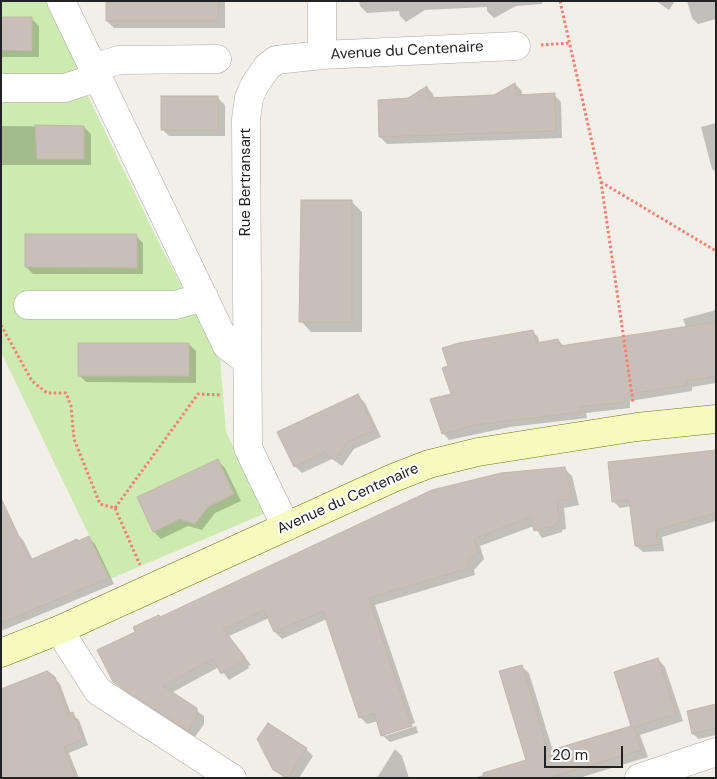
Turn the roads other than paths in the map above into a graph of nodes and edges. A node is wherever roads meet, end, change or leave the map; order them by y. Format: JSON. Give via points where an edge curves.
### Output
{"nodes":[{"id":1,"x":61,"y":1,"type":"edge"},
{"id":2,"x":322,"y":1,"type":"edge"},
{"id":3,"x":516,"y":46,"type":"dead end"},
{"id":4,"x":322,"y":55,"type":"junction"},
{"id":5,"x":217,"y":59,"type":"dead end"},
{"id":6,"x":95,"y":72,"type":"junction"},
{"id":7,"x":1,"y":88,"type":"edge"},
{"id":8,"x":204,"y":297,"type":"junction"},
{"id":9,"x":28,"y":305,"type":"dead end"},
{"id":10,"x":246,"y":360,"type":"junction"},
{"id":11,"x":716,"y":419,"type":"edge"},
{"id":12,"x":286,"y":526,"type":"junction"},
{"id":13,"x":59,"y":630,"type":"junction"},
{"id":14,"x":1,"y":653,"type":"edge"},
{"id":15,"x":716,"y":752,"type":"edge"},
{"id":16,"x":232,"y":778,"type":"edge"},
{"id":17,"x":639,"y":778,"type":"edge"}],
"edges":[{"from":1,"to":6,"type":"street"},
{"from":2,"to":4,"type":"street","name":"Avenue du Centenaire"},
{"from":3,"to":4,"type":"street","name":"Avenue du Centenaire"},
{"from":4,"to":10,"type":"street","name":"Rue Bertransart","via":[[276,60],[261,74],[249,98],[246,119]]},
{"from":5,"to":6,"type":"street","via":[[119,60]]},
{"from":6,"to":7,"type":"street","via":[[65,88]]},
{"from":6,"to":8,"type":"street"},
{"from":8,"to":9,"type":"street","via":[[175,305]]},
{"from":8,"to":10,"type":"street","via":[[227,346]]},
{"from":10,"to":12,"type":"street","name":"Rue Bertransart","via":[[248,448]]},
{"from":11,"to":12,"type":"main road","name":"Avenue du Centenaire","via":[[637,427],[478,452],[429,464]]},
{"from":12,"to":13,"type":"main road","name":"Avenue du Centenaire"},
{"from":13,"to":14,"type":"main road","name":"Avenue du Centenaire"},
{"from":13,"to":16,"type":"street","via":[[98,691]]},
{"from":15,"to":17,"type":"street"}]}
